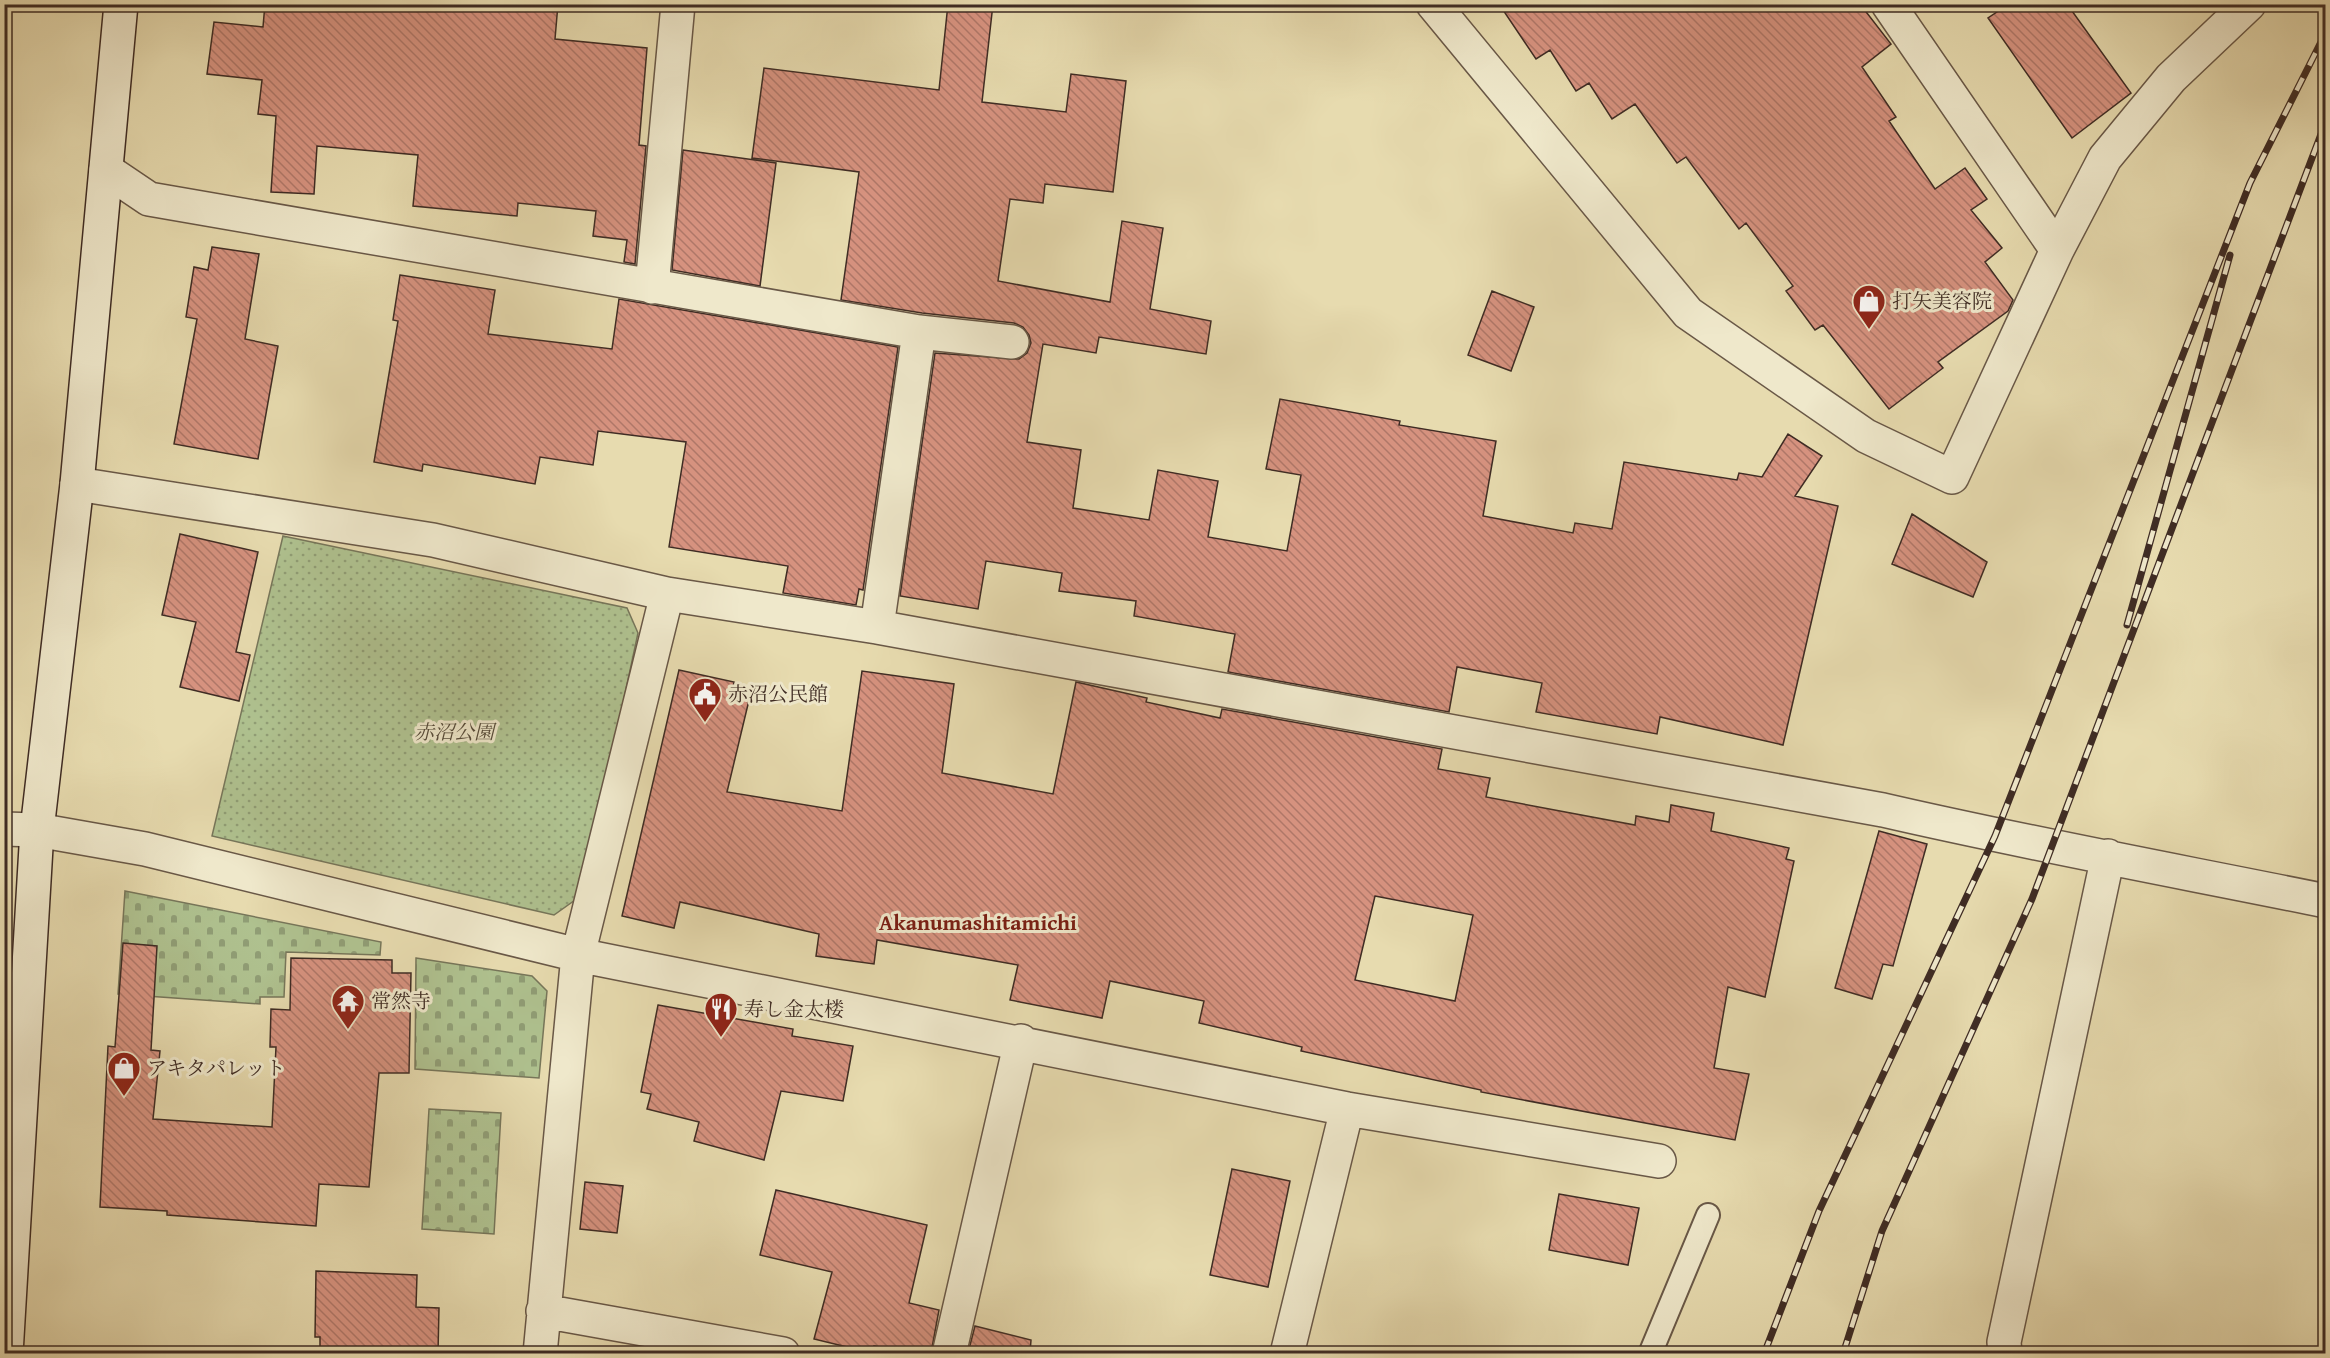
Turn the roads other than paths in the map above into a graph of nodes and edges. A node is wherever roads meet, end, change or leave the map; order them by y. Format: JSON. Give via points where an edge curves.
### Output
{"nodes":[{"id":1,"x":121,"y":4,"type":"edge"},
{"id":2,"x":678,"y":4,"type":"edge"},
{"id":3,"x":1433,"y":4,"type":"edge"},
{"id":4,"x":1888,"y":4,"type":"edge"},
{"id":5,"x":2249,"y":4,"type":"edge"},
{"id":6,"x":106,"y":170,"type":"junction"},
{"id":7,"x":2057,"y":250,"type":"junction"},
{"id":8,"x":652,"y":287,"type":"junction"},
{"id":9,"x":920,"y":332,"type":"junction"},
{"id":10,"x":1012,"y":342,"type":"dead end"},
{"id":11,"x":77,"y":484,"type":"junction"},
{"id":12,"x":667,"y":594,"type":"junction"},
{"id":13,"x":877,"y":627,"type":"junction"},
{"id":14,"x":4,"y":829,"type":"edge"},
{"id":15,"x":37,"y":830,"type":"junction"},
{"id":16,"x":2108,"y":856,"type":"junction"},
{"id":17,"x":2325,"y":901,"type":"edge"},
{"id":18,"x":578,"y":954,"type":"junction"},
{"id":19,"x":1021,"y":1041,"type":"junction"},
{"id":20,"x":1347,"y":1108,"type":"junction"},
{"id":21,"x":1659,"y":1161,"type":"dead end"},
{"id":22,"x":1708,"y":1215,"type":"dead end"},
{"id":23,"x":543,"y":1311,"type":"junction"},
{"id":24,"x":6,"y":1353,"type":"edge"},
{"id":25,"x":540,"y":1353,"type":"edge"},
{"id":26,"x":783,"y":1353,"type":"edge"},
{"id":27,"x":949,"y":1353,"type":"edge"},
{"id":28,"x":1287,"y":1353,"type":"edge"},
{"id":29,"x":1650,"y":1353,"type":"edge"},
{"id":30,"x":2005,"y":1353,"type":"edge"}],
"edges":[{"from":1,"to":6,"type":"street"},
{"from":2,"to":8,"type":"street"},
{"from":3,"to":7,"type":"street","via":[[1688,313],[1866,436],[1952,477]]},
{"from":4,"to":7,"type":"street"},
{"from":5,"to":7,"type":"street","via":[[2171,78],[2105,158]]},
{"from":6,"to":8,"type":"street","via":[[149,199]]},
{"from":6,"to":11,"type":"street"},
{"from":8,"to":9,"type":"street"},
{"from":9,"to":10,"type":"street"},
{"from":9,"to":13,"type":"street"},
{"from":11,"to":12,"type":"street","via":[[433,540]]},
{"from":11,"to":15,"type":"street"},
{"from":12,"to":13,"type":"street"},
{"from":12,"to":18,"type":"street"},
{"from":13,"to":16,"type":"street","via":[[1871,808]]},
{"from":14,"to":15,"type":"street"},
{"from":15,"to":18,"type":"street","via":[[145,849]]},
{"from":15,"to":24,"type":"street"},
{"from":16,"to":17,"type":"street"},
{"from":16,"to":30,"type":"street","via":[[2004,1342]]},
{"from":18,"to":19,"type":"street"},
{"from":18,"to":23,"type":"street"},
{"from":19,"to":20,"type":"street"},
{"from":19,"to":27,"type":"street"},
{"from":20,"to":21,"type":"street"},
{"from":20,"to":28,"type":"street"},
{"from":22,"to":29,"type":"lane"},
{"from":23,"to":25,"type":"street"},
{"from":23,"to":26,"type":"street"}]}
